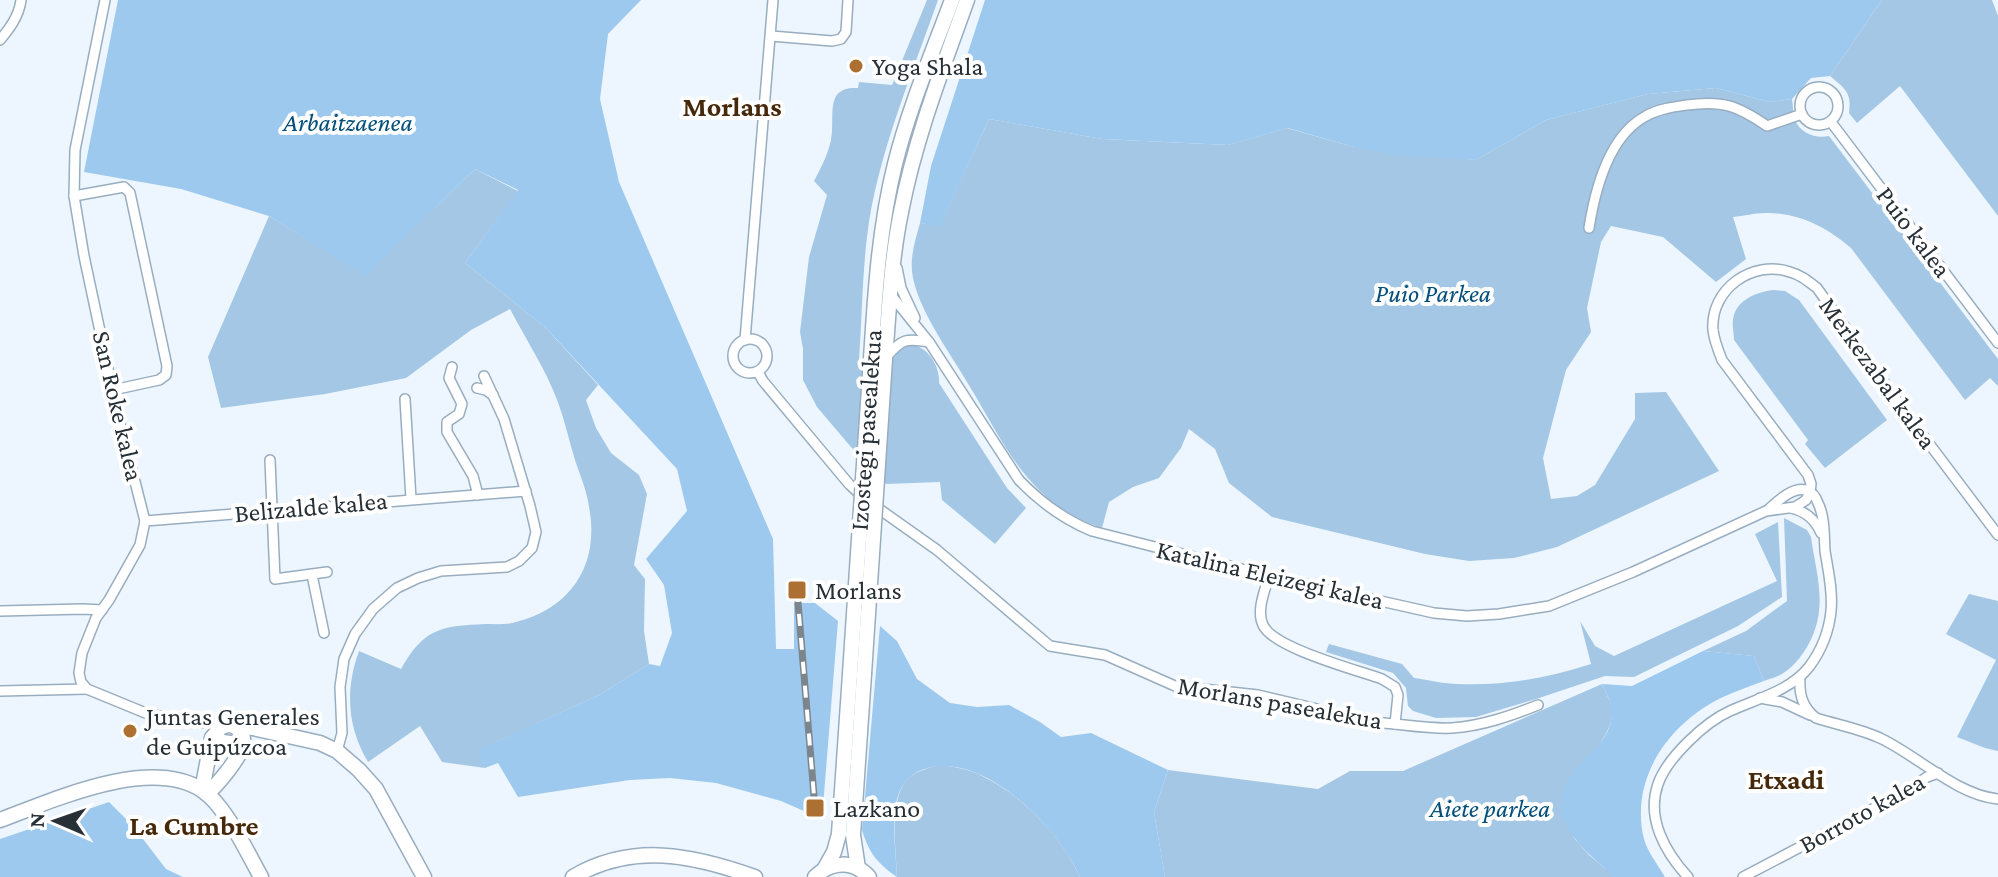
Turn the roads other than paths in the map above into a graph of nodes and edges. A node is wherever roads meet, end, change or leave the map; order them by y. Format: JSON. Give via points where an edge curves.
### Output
{"nodes":[{"id":1,"x":21,"y":0,"type":"edge"},
{"id":2,"x":105,"y":0,"type":"edge"},
{"id":3,"x":773,"y":0,"type":"edge"},
{"id":4,"x":848,"y":0,"type":"edge"},
{"id":5,"x":952,"y":0,"type":"edge"},
{"id":6,"x":967,"y":0,"type":"edge"},
{"id":7,"x":771,"y":36,"type":"junction"},
{"id":8,"x":0,"y":40,"type":"edge"},
{"id":9,"x":1802,"y":114,"type":"junction"},
{"id":10,"x":1831,"y":122,"type":"junction"},
{"id":11,"x":74,"y":196,"type":"junction"},
{"id":12,"x":883,"y":222,"type":"junction"},
{"id":13,"x":1589,"y":228,"type":"dead end"},
{"id":14,"x":894,"y":256,"type":"junction"},
{"id":15,"x":890,"y":294,"type":"junction"},
{"id":16,"x":745,"y":340,"type":"junction"},
{"id":17,"x":929,"y":342,"type":"junction"},
{"id":18,"x":1998,"y":343,"type":"edge"},
{"id":19,"x":878,"y":359,"type":"junction"},
{"id":20,"x":452,"y":367,"type":"dead end"},
{"id":21,"x":758,"y":372,"type":"junction"},
{"id":22,"x":484,"y":376,"type":"dead end"},
{"id":23,"x":477,"y":388,"type":"dead end"},
{"id":24,"x":113,"y":390,"type":"junction"},
{"id":25,"x":493,"y":395,"type":"junction"},
{"id":26,"x":405,"y":399,"type":"dead end"},
{"id":27,"x":270,"y":460,"type":"dead end"},
{"id":28,"x":526,"y":491,"type":"junction"},
{"id":29,"x":1810,"y":492,"type":"junction"},
{"id":30,"x":478,"y":495,"type":"junction"},
{"id":31,"x":411,"y":499,"type":"junction"},
{"id":32,"x":1791,"y":508,"type":"junction"},
{"id":33,"x":272,"y":510,"type":"junction"},
{"id":34,"x":1766,"y":511,"type":"junction"},
{"id":35,"x":145,"y":521,"type":"junction"},
{"id":36,"x":1998,"y":535,"type":"edge"},
{"id":37,"x":1825,"y":548,"type":"junction"},
{"id":38,"x":327,"y":572,"type":"dead end"},
{"id":39,"x":312,"y":575,"type":"junction"},
{"id":40,"x":1269,"y":576,"type":"junction"},
{"id":41,"x":102,"y":610,"type":"junction"},
{"id":42,"x":0,"y":611,"type":"edge"},
{"id":43,"x":324,"y":633,"type":"dead end"},
{"id":44,"x":857,"y":674,"type":"junction"},
{"id":45,"x":1800,"y":677,"type":"junction"},
{"id":46,"x":87,"y":689,"type":"junction"},
{"id":47,"x":0,"y":691,"type":"edge"},
{"id":48,"x":1759,"y":698,"type":"junction"},
{"id":49,"x":1538,"y":705,"type":"dead end"},
{"id":50,"x":1816,"y":718,"type":"junction"},
{"id":51,"x":191,"y":722,"type":"junction"},
{"id":52,"x":1395,"y":724,"type":"junction"},
{"id":53,"x":231,"y":725,"type":"junction"},
{"id":54,"x":275,"y":733,"type":"junction"},
{"id":55,"x":212,"y":738,"type":"junction"},
{"id":56,"x":243,"y":745,"type":"junction"},
{"id":57,"x":337,"y":751,"type":"junction"},
{"id":58,"x":208,"y":765,"type":"junction"},
{"id":59,"x":229,"y":768,"type":"junction"},
{"id":60,"x":1938,"y":773,"type":"junction"},
{"id":61,"x":184,"y":782,"type":"junction"},
{"id":62,"x":204,"y":792,"type":"junction"},
{"id":63,"x":1998,"y":799,"type":"edge"},
{"id":64,"x":222,"y":811,"type":"junction"},
{"id":65,"x":0,"y":820,"type":"edge"},
{"id":66,"x":820,"y":872,"type":"edge"},
{"id":67,"x":863,"y":872,"type":"edge"},
{"id":68,"x":261,"y":877,"type":"edge"},
{"id":69,"x":424,"y":877,"type":"edge"},
{"id":70,"x":573,"y":877,"type":"edge"},
{"id":71,"x":755,"y":877,"type":"edge"},
{"id":72,"x":1685,"y":877,"type":"edge"},
{"id":73,"x":1743,"y":877,"type":"edge"}],
"edges":[{"from":1,"to":8,"type":"street"},
{"from":2,"to":11,"type":"street","name":"San Roke kalea","via":[[75,150]]},
{"from":3,"to":7,"type":"street"},
{"from":4,"to":7,"type":"street","via":[[841,39]]},
{"from":5,"to":12,"type":"main road","name":"Izostegi pasealekua","via":[[910,114]]},
{"from":6,"to":14,"type":"main road","name":"Izostegi pasealekua","via":[[922,129]]},
{"from":7,"to":16,"type":"street"},
{"from":9,"to":10,"type":"street","via":[[1813,124]]},
{"from":9,"to":10,"type":"street","name":"Puio kalea","via":[[1805,94],[1823,88],[1838,102]]},
{"from":9,"to":13,"type":"street","via":[[1767,126],[1720,102],[1704,102],[1644,117],[1621,139],[1605,166]]},
{"from":10,"to":18,"type":"street","name":"Puio kalea"},
{"from":11,"to":24,"type":"street","name":"San Roke kalea"},
{"from":11,"to":24,"type":"street","via":[[116,187],[130,193],[167,366],[159,380]]},
{"from":12,"to":15,"type":"street","name":"Katalina Eleizegi kalea","via":[[884,278]]},
{"from":12,"to":19,"type":"main road","name":"Izostegi pasealekua","via":[[876,277]]},
{"from":14,"to":15,"type":"main road","name":"Izostegi pasealekua"},
{"from":14,"to":17,"type":"street","via":[[901,288]]},
{"from":15,"to":17,"type":"street","name":"Katalina Eleizegi kalea"},
{"from":15,"to":19,"type":"main road","name":"Izostegi pasealekua"},
{"from":16,"to":21,"type":"street","via":[[761,342],[767,353]]},
{"from":16,"to":21,"type":"street","via":[[737,345],[733,360],[744,372]]},
{"from":17,"to":19,"type":"street","via":[[898,343]]},
{"from":17,"to":40,"type":"street","name":"Katalina Eleizegi kalea","via":[[1019,480],[1054,511],[1092,531]]},
{"from":19,"to":44,"type":"main road","name":"Izostegi pasealekua","bridge":true},
{"from":20,"to":30,"type":"street","via":[[449,378],[462,404],[459,414],[447,422],[447,432]]},
{"from":21,"to":52,"type":"street","name":"Morlans pasealekua","via":[[849,484],[1050,646],[1105,655],[1175,686],[1258,695]]},
{"from":22,"to":25,"type":"street"},
{"from":23,"to":25,"type":"street"},
{"from":24,"to":35,"type":"street","name":"San Roke kalea"},
{"from":25,"to":28,"type":"street"},
{"from":26,"to":31,"type":"street"},
{"from":27,"to":33,"type":"street"},
{"from":28,"to":30,"type":"street","name":"Belizalde kalea"},
{"from":28,"to":57,"type":"street","via":[[536,532],[532,548],[519,561],[418,578],[373,609],[344,659]]},
{"from":29,"to":32,"type":"street"},
{"from":29,"to":34,"type":"street","via":[[1790,493]]},
{"from":29,"to":36,"type":"street","name":"Merkezabal kalea","via":[[1805,468],[1722,360],[1716,344],[1716,310],[1729,287],[1750,272],[1793,272],[1817,288]]},
{"from":29,"to":37,"type":"street","via":[[1821,511]]},
{"from":30,"to":31,"type":"street","name":"Belizalde kalea"},
{"from":31,"to":33,"type":"street","name":"Belizalde kalea"},
{"from":32,"to":34,"type":"street","name":"Katalina Eleizegi kalea"},
{"from":32,"to":37,"type":"street","via":[[1816,523]]},
{"from":33,"to":35,"type":"street","name":"Belizalde kalea"},
{"from":33,"to":39,"type":"street","via":[[275,579]]},
{"from":34,"to":40,"type":"street","name":"Katalina Eleizegi kalea","via":[[1591,591],[1526,611],[1434,613]]},
{"from":35,"to":41,"type":"street","via":[[140,545]]},
{"from":37,"to":45,"type":"street","via":[[1831,613],[1820,650]]},
{"from":38,"to":39,"type":"street"},
{"from":39,"to":43,"type":"street"},
{"from":40,"to":52,"type":"street","name":"Morlans pasealekua","via":[[1260,616],[1269,634],[1395,687]]},
{"from":41,"to":42,"type":"street"},
{"from":41,"to":46,"type":"street","via":[[82,653],[79,673]]},
{"from":44,"to":66,"type":"main road","name":"Izostegi pasealekua","via":[[839,834]]},
{"from":44,"to":67,"type":"main road","name":"Izostegi pasealekua","via":[[853,835]]},
{"from":45,"to":48,"type":"street"},
{"from":45,"to":50,"type":"street","via":[[1803,703]]},
{"from":46,"to":47,"type":"street"},
{"from":46,"to":51,"type":"street","via":[[148,714]]},
{"from":48,"to":50,"type":"street","name":"Borroto kalea"},
{"from":48,"to":72,"type":"street","via":[[1725,713],[1692,739],[1658,784],[1655,818]]},
{"from":49,"to":52,"type":"street","via":[[1450,728]]},
{"from":50,"to":60,"type":"street","name":"Borroto kalea","via":[[1882,739]]},
{"from":51,"to":53,"type":"street"},
{"from":51,"to":55,"type":"street"},
{"from":53,"to":54,"type":"main road"},
{"from":53,"to":55,"type":"main road"},
{"from":53,"to":56,"type":"main road"},
{"from":54,"to":56,"type":"main road"},
{"from":54,"to":57,"type":"main road"},
{"from":55,"to":56,"type":"main road"},
{"from":55,"to":58,"type":"main road"},
{"from":56,"to":59,"type":"main road"},
{"from":57,"to":69,"type":"main road","via":[[376,789]]},
{"from":58,"to":61,"type":"main road"},
{"from":58,"to":62,"type":"main road"},
{"from":59,"to":62,"type":"main road"},
{"from":59,"to":64,"type":"main road"},
{"from":60,"to":63,"type":"street","name":"Borroto kalea","via":[[1974,793]]},
{"from":60,"to":73,"type":"street","name":"Borroto kalea"},
{"from":61,"to":62,"type":"main road"},
{"from":61,"to":65,"type":"main road","via":[[128,779]]},
{"from":62,"to":64,"type":"main road"},
{"from":64,"to":68,"type":"main road"},
{"from":66,"to":67,"type":"main road","via":[[841,864]]},
{"from":70,"to":71,"type":"main road","via":[[638,855],[691,858]]}]}
